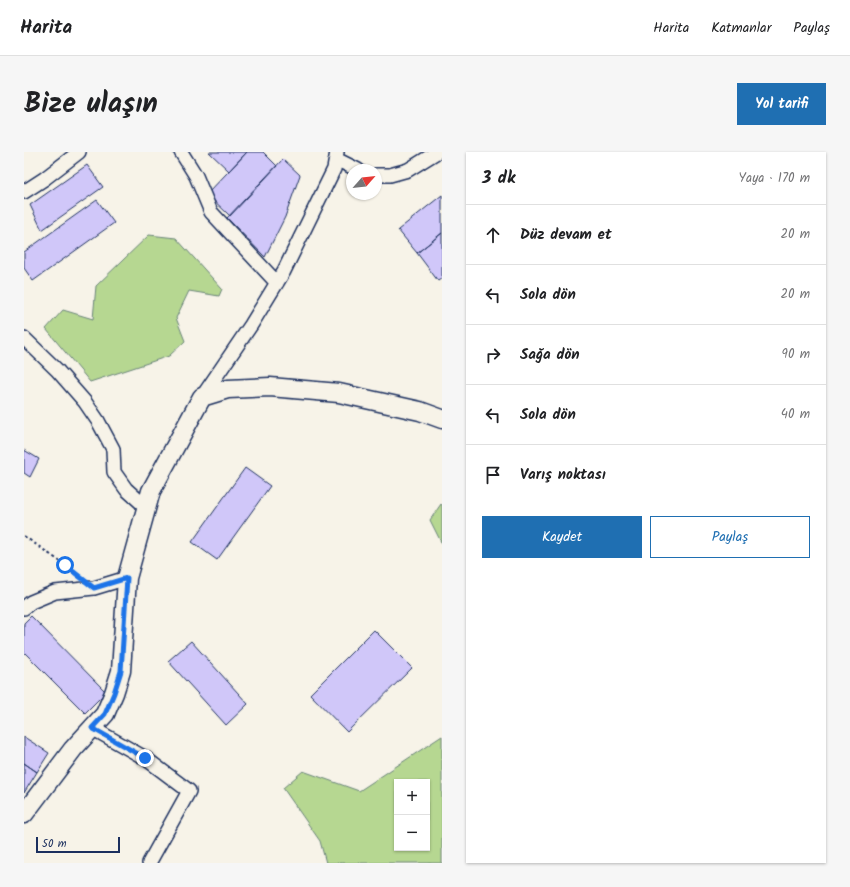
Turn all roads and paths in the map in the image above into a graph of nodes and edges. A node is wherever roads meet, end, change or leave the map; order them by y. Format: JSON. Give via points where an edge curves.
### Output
{"nodes":[{"id":1,"x":79,"y":152,"type":"edge"},
{"id":2,"x":181,"y":152,"type":"edge"},
{"id":3,"x":437,"y":152,"type":"edge"},
{"id":4,"x":336,"y":156,"type":"edge"},
{"id":5,"x":349,"y":164,"type":"edge"},
{"id":6,"x":382,"y":175,"type":"edge"},
{"id":7,"x":24,"y":192,"type":"edge"},
{"id":8,"x":277,"y":283,"type":"junction"},
{"id":9,"x":24,"y":338,"type":"edge"},
{"id":10,"x":202,"y":397,"type":"junction"},
{"id":11,"x":442,"y":419,"type":"edge"},
{"id":12,"x":147,"y":508,"type":"junction"},
{"id":13,"x":24,"y":536,"type":"edge"},
{"id":14,"x":127,"y":578,"type":"junction"},
{"id":15,"x":94,"y":588,"type":"junction"},
{"id":16,"x":24,"y":608,"type":"edge"},
{"id":17,"x":92,"y":728,"type":"junction"},
{"id":18,"x":24,"y":814,"type":"edge"},
{"id":19,"x":149,"y":863,"type":"edge"}],
"edges":[{"from":1,"to":7,"type":"street"},
{"from":2,"to":8,"type":"street","via":[[196,176],[211,212]]},
{"from":3,"to":6,"type":"street","via":[[408,170]]},
{"from":4,"to":5,"type":"street"},
{"from":4,"to":8,"type":"street","via":[[334,169]]},
{"from":8,"to":10,"type":"street"},
{"from":9,"to":12,"type":"street","via":[[85,402],[112,449],[114,472],[126,489]]},
{"from":10,"to":11,"type":"street","via":[[228,389],[270,387],[339,393],[420,411]]},
{"from":10,"to":12,"type":"street","via":[[151,491]]},
{"from":12,"to":14,"type":"street"},
{"from":13,"to":15,"type":"path"},
{"from":14,"to":15,"type":"street"},
{"from":14,"to":17,"type":"street","via":[[121,671],[105,714]]},
{"from":15,"to":16,"type":"street","via":[[55,592],[31,602]]},
{"from":17,"to":18,"type":"street"},
{"from":17,"to":19,"type":"street","via":[[145,758],[189,791]]}]}
